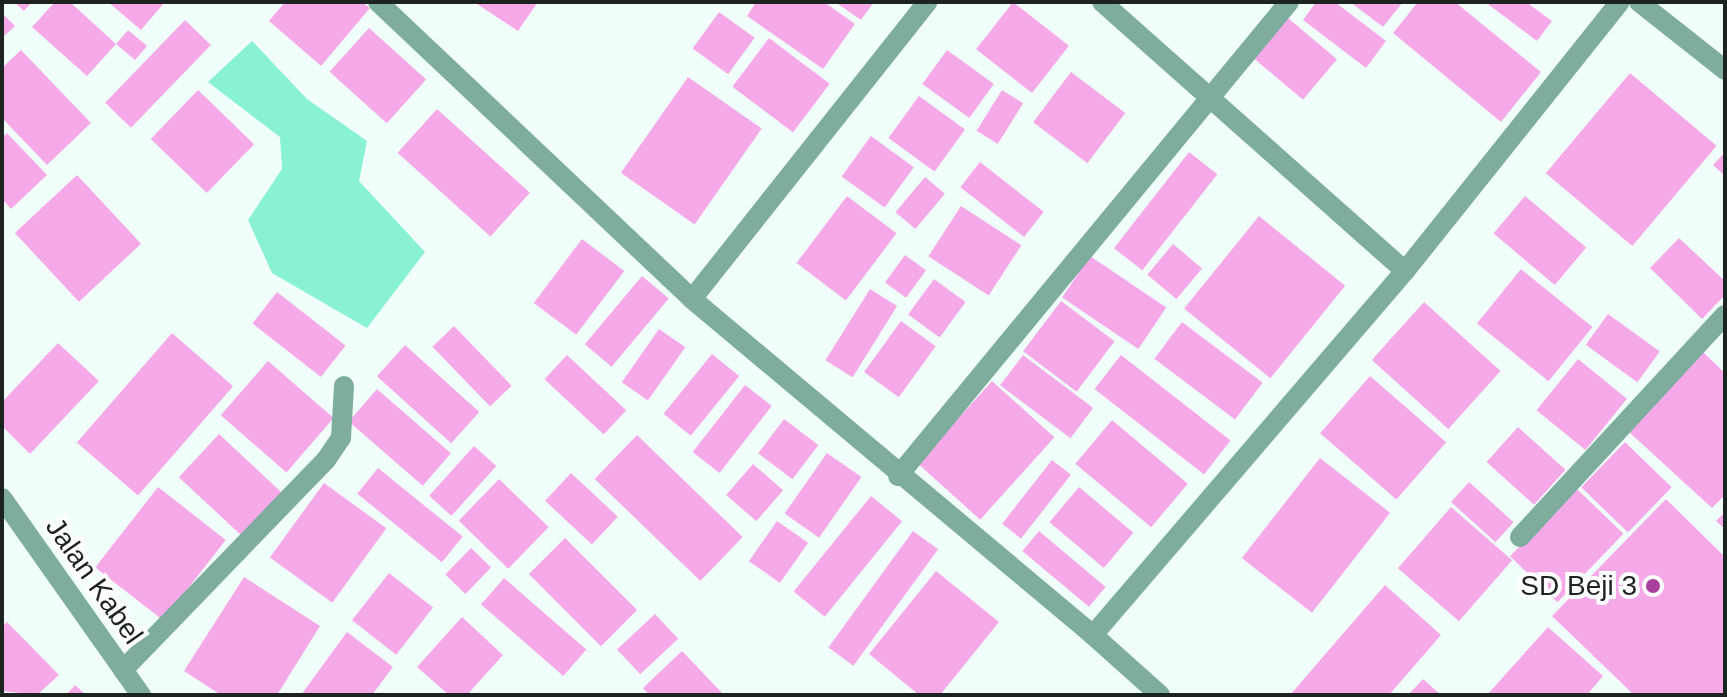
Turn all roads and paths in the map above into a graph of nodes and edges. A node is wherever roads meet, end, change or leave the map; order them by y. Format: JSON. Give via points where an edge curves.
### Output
{"nodes":[{"id":1,"x":378,"y":2,"type":"edge"},
{"id":2,"x":927,"y":2,"type":"edge"},
{"id":3,"x":1102,"y":2,"type":"edge"},
{"id":4,"x":1289,"y":2,"type":"edge"},
{"id":5,"x":1620,"y":2,"type":"edge"},
{"id":6,"x":1639,"y":2,"type":"edge"},
{"id":7,"x":1725,"y":70,"type":"edge"},
{"id":8,"x":1210,"y":97,"type":"junction"},
{"id":9,"x":1405,"y":271,"type":"junction"},
{"id":10,"x":692,"y":299,"type":"junction"},
{"id":11,"x":1725,"y":315,"type":"edge"},
{"id":12,"x":344,"y":386,"type":"dead end"},
{"id":13,"x":898,"y":476,"type":"junction"},
{"id":14,"x":2,"y":498,"type":"edge"},
{"id":15,"x":1520,"y":537,"type":"dead end"},
{"id":16,"x":1093,"y":635,"type":"junction"},
{"id":17,"x":123,"y":670,"type":"junction"},
{"id":18,"x":1155,"y":693,"type":"edge"},
{"id":19,"x":141,"y":695,"type":"edge"}],
"edges":[{"from":1,"to":10,"type":"street"},
{"from":2,"to":10,"type":"street"},
{"from":3,"to":8,"type":"street"},
{"from":4,"to":8,"type":"street"},
{"from":5,"to":9,"type":"street"},
{"from":6,"to":7,"type":"street"},
{"from":8,"to":9,"type":"street"},
{"from":8,"to":13,"type":"street"},
{"from":9,"to":16,"type":"street"},
{"from":10,"to":13,"type":"street"},
{"from":11,"to":15,"type":"street"},
{"from":12,"to":17,"type":"street","via":[[341,438],[326,460]]},
{"from":13,"to":16,"type":"street"},
{"from":14,"to":17,"type":"street","name":"Jalan Kabel"},
{"from":16,"to":18,"type":"street"},
{"from":17,"to":19,"type":"street","name":"Jalan Kabel"}]}
